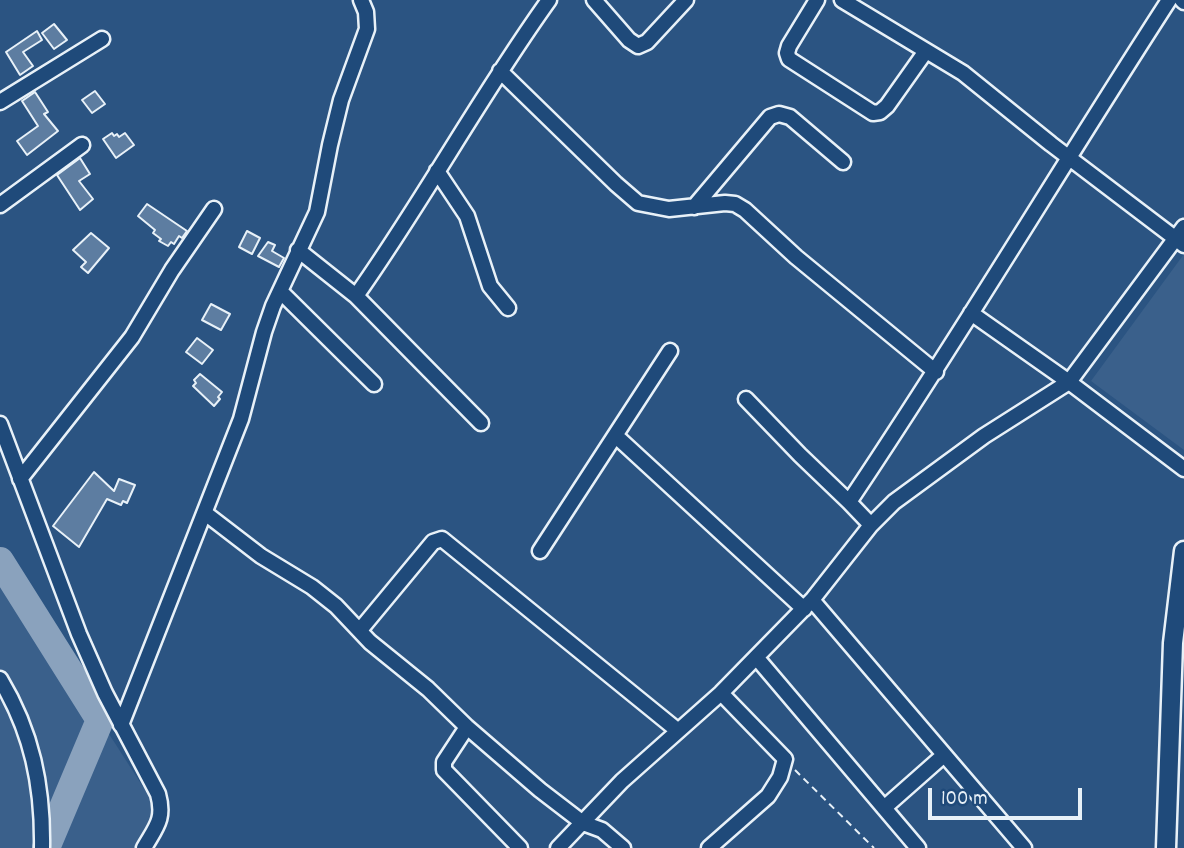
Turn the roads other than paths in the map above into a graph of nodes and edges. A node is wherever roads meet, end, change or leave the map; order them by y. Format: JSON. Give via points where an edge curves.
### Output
{"nodes":[{"id":1,"x":361,"y":0,"type":"edge"},
{"id":2,"x":549,"y":0,"type":"edge"},
{"id":3,"x":594,"y":0,"type":"edge"},
{"id":4,"x":686,"y":0,"type":"edge"},
{"id":5,"x":817,"y":0,"type":"edge"},
{"id":6,"x":842,"y":0,"type":"edge"},
{"id":7,"x":1169,"y":0,"type":"edge"},
{"id":8,"x":102,"y":38,"type":"dead end"},
{"id":9,"x":926,"y":51,"type":"junction"},
{"id":10,"x":500,"y":71,"type":"junction"},
{"id":11,"x":0,"y":102,"type":"edge"},
{"id":12,"x":82,"y":145,"type":"dead end"},
{"id":13,"x":1069,"y":158,"type":"junction"},
{"id":14,"x":843,"y":162,"type":"dead end"},
{"id":15,"x":437,"y":171,"type":"junction"},
{"id":16,"x":0,"y":205,"type":"edge"},
{"id":17,"x":694,"y":207,"type":"junction"},
{"id":18,"x":214,"y":209,"type":"dead end"},
{"id":19,"x":1181,"y":236,"type":"edge"},
{"id":20,"x":298,"y":250,"type":"junction"},
{"id":21,"x":280,"y":291,"type":"junction"},
{"id":22,"x":356,"y":296,"type":"junction"},
{"id":23,"x":508,"y":308,"type":"dead end"},
{"id":24,"x":971,"y":313,"type":"junction"},
{"id":25,"x":670,"y":351,"type":"dead end"},
{"id":26,"x":936,"y":372,"type":"junction"},
{"id":27,"x":1069,"y":382,"type":"junction"},
{"id":28,"x":374,"y":384,"type":"dead end"},
{"id":29,"x":746,"y":399,"type":"dead end"},
{"id":30,"x":481,"y":423,"type":"dead end"},
{"id":31,"x":0,"y":424,"type":"edge"},
{"id":32,"x":616,"y":436,"type":"junction"},
{"id":33,"x":1184,"y":469,"type":"edge"},
{"id":34,"x":20,"y":479,"type":"junction"},
{"id":35,"x":849,"y":502,"type":"junction"},
{"id":36,"x":205,"y":513,"type":"junction"},
{"id":37,"x":871,"y":526,"type":"junction"},
{"id":38,"x":540,"y":551,"type":"dead end"},
{"id":39,"x":1184,"y":551,"type":"edge"},
{"id":40,"x":1181,"y":596,"type":"edge"},
{"id":41,"x":808,"y":605,"type":"junction"},
{"id":42,"x":360,"y":630,"type":"junction"},
{"id":43,"x":756,"y":657,"type":"junction"},
{"id":44,"x":0,"y":679,"type":"edge"},
{"id":45,"x":721,"y":692,"type":"junction"},
{"id":46,"x":121,"y":725,"type":"junction"},
{"id":47,"x":467,"y":727,"type":"junction"},
{"id":48,"x":677,"y":730,"type":"junction"},
{"id":49,"x":944,"y":755,"type":"junction"},
{"id":50,"x":884,"y":808,"type":"junction"},
{"id":51,"x":583,"y":823,"type":"junction"},
{"id":52,"x":42,"y":848,"type":"edge"},
{"id":53,"x":144,"y":848,"type":"edge"},
{"id":54,"x":520,"y":848,"type":"edge"},
{"id":55,"x":558,"y":848,"type":"edge"},
{"id":56,"x":623,"y":848,"type":"edge"},
{"id":57,"x":709,"y":848,"type":"edge"},
{"id":58,"x":918,"y":848,"type":"edge"},
{"id":59,"x":1024,"y":848,"type":"edge"},
{"id":60,"x":1166,"y":848,"type":"edge"}],
"edges":[{"from":1,"to":20,"type":"street","via":[[367,29],[341,100],[317,212]]},
{"from":2,"to":10,"type":"street"},
{"from":3,"to":4,"type":"street","via":[[638,46]]},
{"from":5,"to":9,"type":"street","via":[[789,46],[789,59],[873,113],[887,106]]},
{"from":6,"to":9,"type":"street"},
{"from":7,"to":13,"type":"street"},
{"from":8,"to":11,"type":"street"},
{"from":9,"to":13,"type":"street","via":[[963,73]]},
{"from":10,"to":15,"type":"street"},
{"from":10,"to":17,"type":"street","via":[[638,203],[668,209]]},
{"from":12,"to":16,"type":"street"},
{"from":13,"to":19,"type":"street"},
{"from":13,"to":24,"type":"street"},
{"from":14,"to":17,"type":"street","via":[[790,117],[779,114],[770,117]]},
{"from":15,"to":22,"type":"street"},
{"from":15,"to":23,"type":"street","via":[[467,216],[489,286]]},
{"from":17,"to":26,"type":"street","via":[[725,203],[745,210]]},
{"from":18,"to":34,"type":"street","via":[[132,337]]},
{"from":19,"to":27,"type":"street"},
{"from":20,"to":21,"type":"street"},
{"from":20,"to":22,"type":"street"},
{"from":21,"to":28,"type":"street"},
{"from":21,"to":36,"type":"street","via":[[241,419]]},
{"from":22,"to":30,"type":"street"},
{"from":24,"to":26,"type":"street"},
{"from":24,"to":27,"type":"street"},
{"from":25,"to":32,"type":"street"},
{"from":26,"to":35,"type":"street"},
{"from":27,"to":33,"type":"street"},
{"from":27,"to":37,"type":"street","via":[[924,478]]},
{"from":29,"to":35,"type":"street"},
{"from":31,"to":34,"type":"street"},
{"from":32,"to":38,"type":"street"},
{"from":32,"to":41,"type":"street"},
{"from":34,"to":46,"type":"street","via":[[79,634]]},
{"from":35,"to":37,"type":"street"},
{"from":36,"to":42,"type":"street","via":[[261,556],[312,587]]},
{"from":36,"to":46,"type":"street"},
{"from":37,"to":41,"type":"street"},
{"from":39,"to":40,"type":"main road"},
{"from":40,"to":60,"type":"main road"},
{"from":41,"to":43,"type":"street"},
{"from":41,"to":49,"type":"street"},
{"from":42,"to":47,"type":"street"},
{"from":42,"to":48,"type":"street","via":[[433,542],[442,539]]},
{"from":43,"to":45,"type":"street"},
{"from":43,"to":50,"type":"street"},
{"from":44,"to":52,"type":"street","via":[[20,715],[34,755]]},
{"from":45,"to":48,"type":"street"},
{"from":45,"to":57,"type":"street","via":[[785,759],[775,788]]},
{"from":46,"to":53,"type":"street","via":[[153,780],[162,808],[162,817]]},
{"from":47,"to":51,"type":"street"},
{"from":47,"to":54,"type":"street","via":[[444,762],[444,770]]},
{"from":48,"to":51,"type":"street"},
{"from":49,"to":50,"type":"street"},
{"from":49,"to":59,"type":"street"},
{"from":50,"to":58,"type":"street"},
{"from":51,"to":55,"type":"street"},
{"from":51,"to":56,"type":"street","via":[[602,830]]}]}
